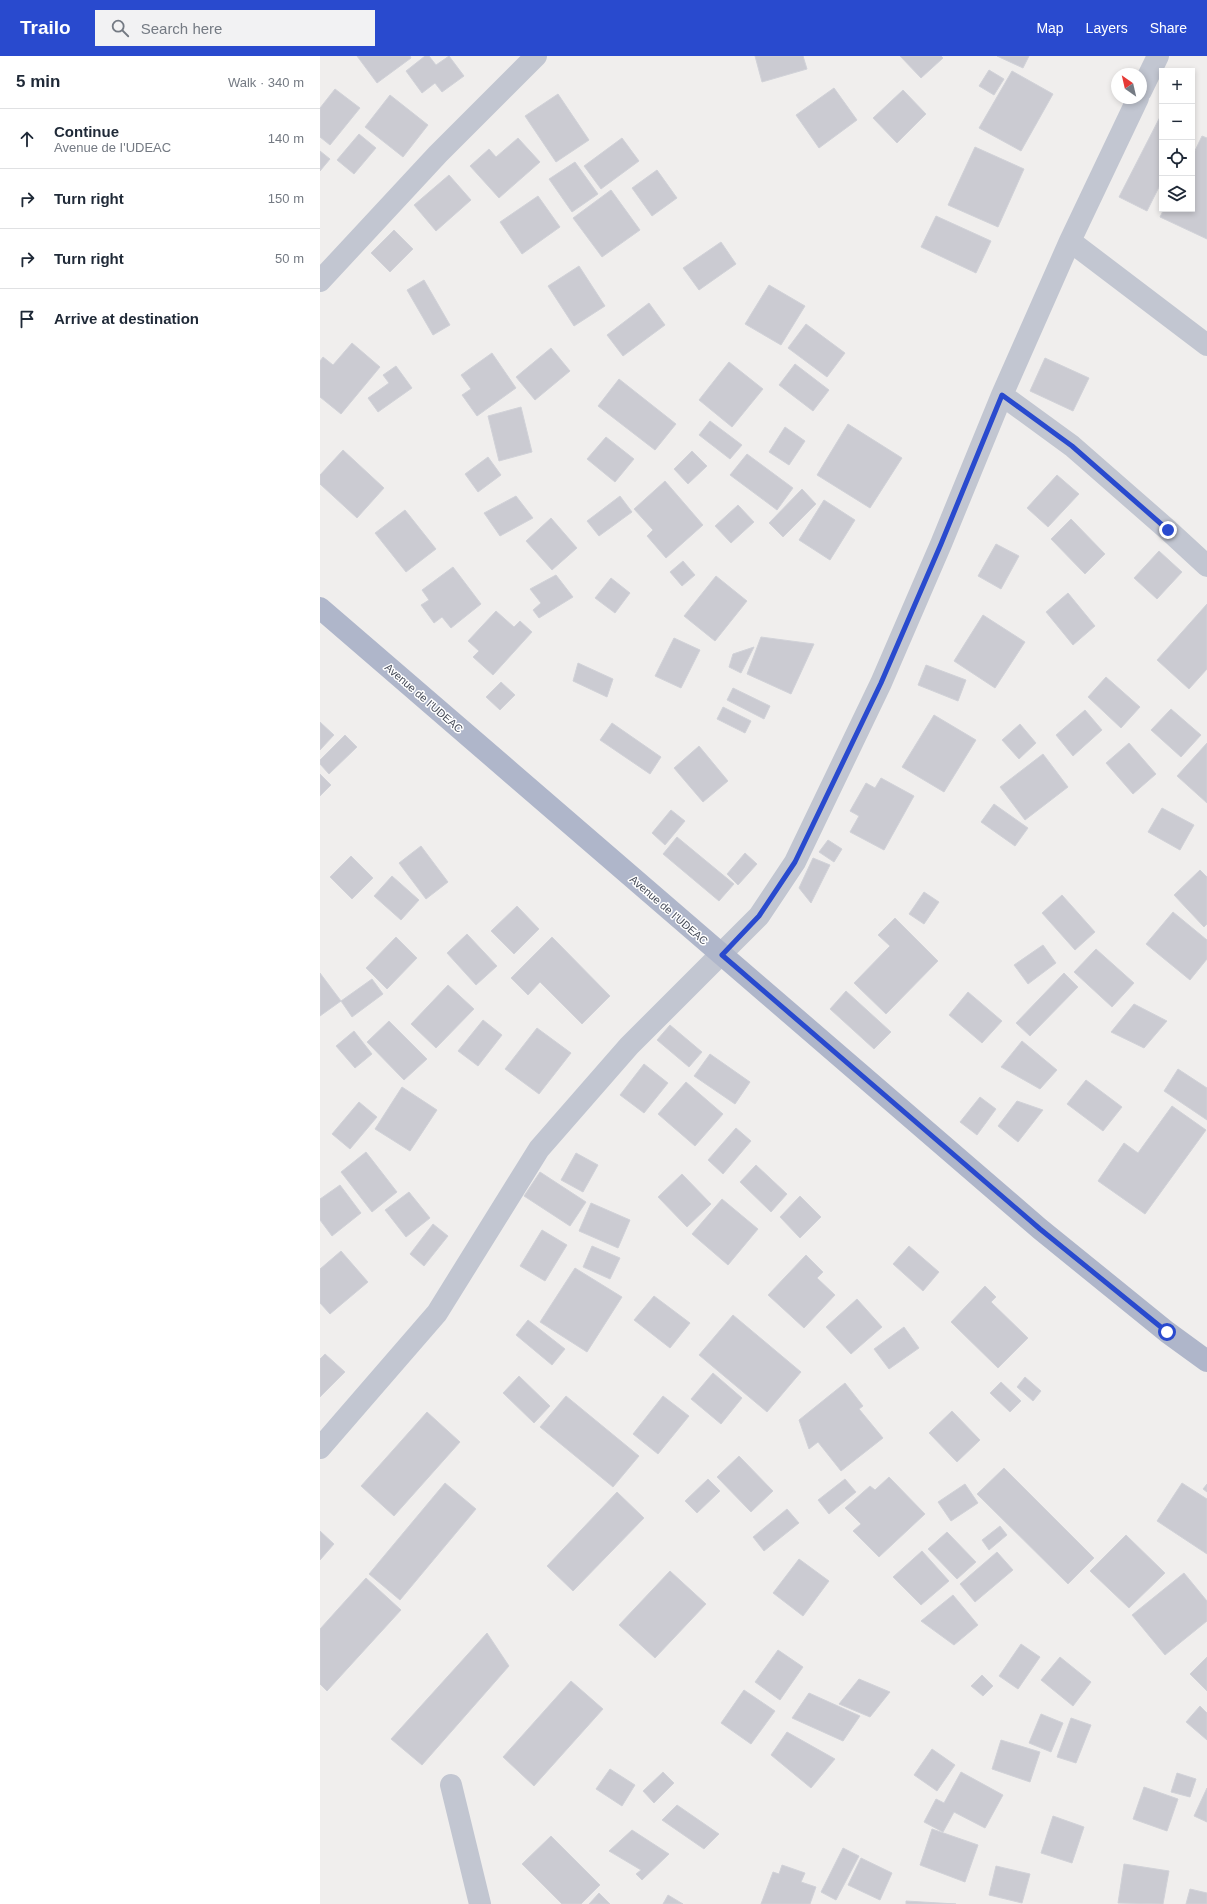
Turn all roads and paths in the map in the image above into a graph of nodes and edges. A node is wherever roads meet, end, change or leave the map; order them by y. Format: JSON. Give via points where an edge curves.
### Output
{"nodes":[{"id":1,"x":536,"y":56,"type":"edge"},
{"id":2,"x":1158,"y":56,"type":"edge"},
{"id":3,"x":1147,"y":79,"type":"edge"},
{"id":4,"x":1135,"y":104,"type":"edge"},
{"id":5,"x":1070,"y":241,"type":"junction"},
{"id":6,"x":320,"y":281,"type":"edge"},
{"id":7,"x":1207,"y":345,"type":"edge"},
{"id":8,"x":1002,"y":395,"type":"junction"},
{"id":9,"x":1207,"y":566,"type":"edge"},
{"id":10,"x":320,"y":608,"type":"edge"},
{"id":11,"x":722,"y":955,"type":"junction"},
{"id":12,"x":1207,"y":1361,"type":"edge"},
{"id":13,"x":320,"y":1448,"type":"edge"},
{"id":14,"x":451,"y":1785,"type":"dead end"},
{"id":15,"x":480,"y":1904,"type":"edge"}],
"edges":[{"from":1,"to":6,"type":"street","via":[[438,154]]},
{"from":2,"to":3,"type":"street"},
{"from":4,"to":5,"type":"street"},
{"from":5,"to":7,"type":"street"},
{"from":5,"to":8,"type":"street"},
{"from":8,"to":9,"type":"street","via":[[1072,446]]},
{"from":8,"to":11,"type":"street","via":[[881,683],[795,862],[759,916]]},
{"from":10,"to":11,"type":"main road","name":"Avenue de I'UDEAC"},
{"from":11,"to":12,"type":"main road","name":"Avenue de I'UDEAC","via":[[1040,1229],[1167,1332]]},
{"from":11,"to":13,"type":"street","via":[[628,1046],[539,1149],[437,1313]]},
{"from":14,"to":15,"type":"street"}]}
